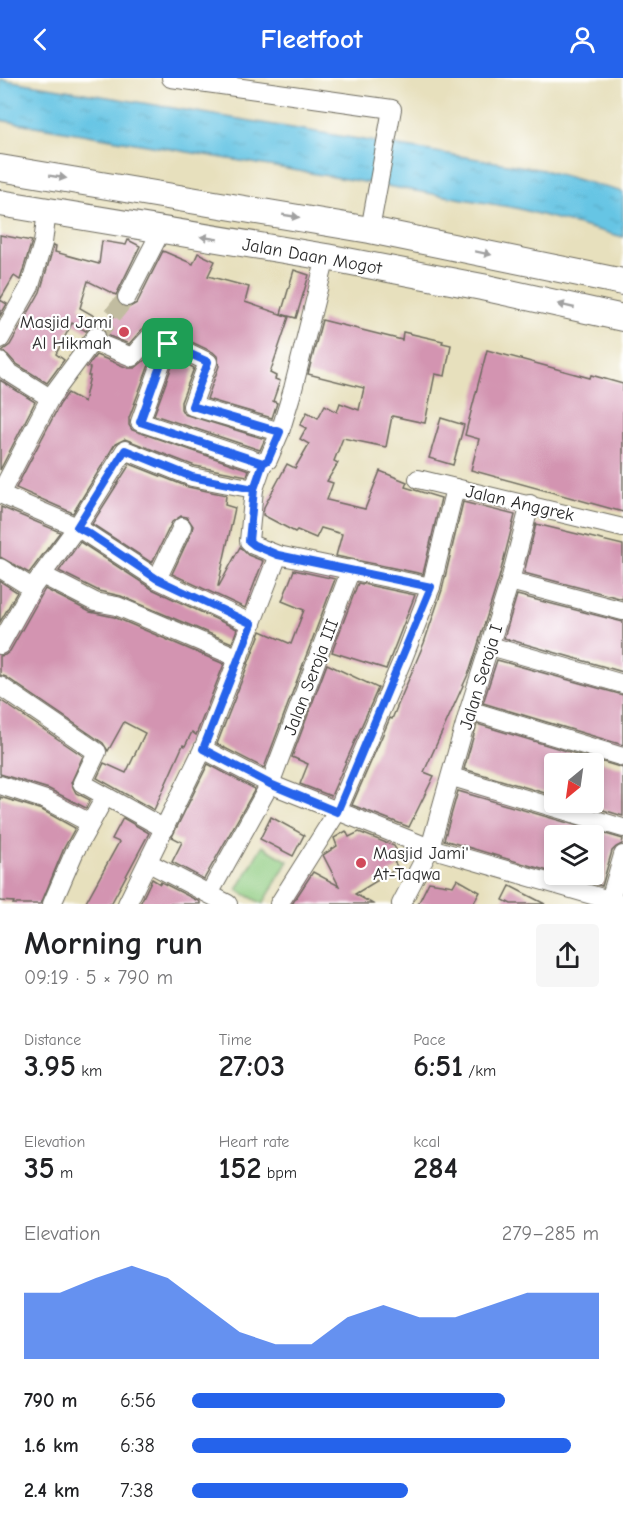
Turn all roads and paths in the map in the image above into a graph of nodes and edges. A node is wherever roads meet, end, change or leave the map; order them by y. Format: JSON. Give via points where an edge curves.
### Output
{"nodes":[{"id":1,"x":171,"y":78,"type":"edge"},
{"id":2,"x":0,"y":168,"type":"edge"},
{"id":3,"x":0,"y":203,"type":"edge"},
{"id":4,"x":47,"y":211,"type":"junction"},
{"id":5,"x":371,"y":224,"type":"junction"},
{"id":6,"x":161,"y":231,"type":"junction"},
{"id":7,"x":326,"y":257,"type":"junction"},
{"id":8,"x":623,"y":282,"type":"edge"},
{"id":9,"x":127,"y":297,"type":"tunnel mouth"},
{"id":10,"x":623,"y":318,"type":"edge"},
{"id":11,"x":0,"y":339,"type":"edge"},
{"id":12,"x":168,"y":344,"type":"junction"},
{"id":13,"x":2,"y":371,"type":"edge"},
{"id":14,"x":50,"y":398,"type":"junction"},
{"id":15,"x":280,"y":432,"type":"junction"},
{"id":16,"x":263,"y":463,"type":"junction"},
{"id":17,"x":418,"y":479,"type":"dead end"},
{"id":18,"x":455,"y":488,"type":"junction"},
{"id":19,"x":254,"y":489,"type":"junction"},
{"id":20,"x":0,"y":494,"type":"edge"},
{"id":21,"x":530,"y":504,"type":"junction"},
{"id":22,"x":77,"y":527,"type":"junction"},
{"id":23,"x":182,"y":527,"type":"dead end"},
{"id":24,"x":623,"y":528,"type":"edge"},
{"id":25,"x":278,"y":555,"type":"junction"},
{"id":26,"x":0,"y":568,"type":"edge"},
{"id":27,"x":351,"y":569,"type":"junction"},
{"id":28,"x":157,"y":579,"type":"junction"},
{"id":29,"x":510,"y":581,"type":"junction"},
{"id":30,"x":37,"y":582,"type":"junction"},
{"id":31,"x":431,"y":587,"type":"junction"},
{"id":32,"x":623,"y":611,"type":"edge"},
{"id":33,"x":252,"y":624,"type":"junction"},
{"id":34,"x":0,"y":645,"type":"edge"},
{"id":35,"x":490,"y":646,"type":"junction"},
{"id":36,"x":239,"y":658,"type":"junction"},
{"id":37,"x":623,"y":684,"type":"edge"},
{"id":38,"x":0,"y":686,"type":"edge"},
{"id":39,"x":469,"y":710,"type":"junction"},
{"id":40,"x":203,"y":749,"type":"junction"},
{"id":41,"x":623,"y":757,"type":"edge"},
{"id":42,"x":452,"y":777,"type":"junction"},
{"id":43,"x":270,"y":784,"type":"junction"},
{"id":44,"x":0,"y":786,"type":"edge"},
{"id":45,"x":105,"y":796,"type":"junction"},
{"id":46,"x":337,"y":812,"type":"junction"},
{"id":47,"x":90,"y":823,"type":"junction"},
{"id":48,"x":623,"y":828,"type":"edge"},
{"id":49,"x":165,"y":829,"type":"junction"},
{"id":50,"x":430,"y":848,"type":"junction"},
{"id":51,"x":623,"y":855,"type":"edge"},
{"id":52,"x":149,"y":863,"type":"junction"},
{"id":53,"x":209,"y":894,"type":"junction"},
{"id":54,"x":616,"y":902,"type":"edge"},
{"id":55,"x":52,"y":904,"type":"edge"},
{"id":56,"x":127,"y":904,"type":"edge"},
{"id":57,"x":228,"y":904,"type":"edge"},
{"id":58,"x":279,"y":904,"type":"edge"},
{"id":59,"x":401,"y":904,"type":"edge"}],
"edges":[{"from":1,"to":5,"type":"street","via":[[392,112]]},
{"from":2,"to":5,"type":"highway","name":"Jalan Daan Mogot","one_way":true},
{"from":3,"to":4,"type":"highway","name":"Jalan Daan Mogot"},
{"from":4,"to":6,"type":"highway","name":"Jalan Daan Mogot"},
{"from":4,"to":11,"type":"street","via":[[43,243],[30,286]]},
{"from":5,"to":8,"type":"highway","name":"Jalan Daan Mogot","one_way":true},
{"from":7,"to":6,"type":"highway","name":"Jalan Daan Mogot","one_way":true},
{"from":6,"to":9,"type":"street"},
{"from":10,"to":7,"type":"highway","name":"Jalan Daan Mogot","one_way":true},
{"from":7,"to":15,"type":"street"},
{"from":12,"to":14,"type":"street","via":[[152,335],[132,357],[95,339]]},
{"from":12,"to":15,"type":"street","via":[[208,362],[192,406]]},
{"from":12,"to":16,"type":"street","via":[[140,422]]},
{"from":13,"to":14,"type":"street"},
{"from":14,"to":20,"type":"street"},
{"from":15,"to":16,"type":"street"},
{"from":16,"to":19,"type":"street"},
{"from":17,"to":18,"type":"street","name":"Jalan Anggrek"},
{"from":18,"to":21,"type":"street","name":"Jalan Anggrek"},
{"from":18,"to":31,"type":"street"},
{"from":19,"to":22,"type":"street","via":[[192,477],[125,450]]},
{"from":19,"to":25,"type":"street","via":[[249,541]]},
{"from":20,"to":22,"type":"street"},
{"from":21,"to":24,"type":"street","name":"Jalan Anggrek"},
{"from":21,"to":29,"type":"street","name":"Jalan Seroja I"},
{"from":22,"to":28,"type":"street"},
{"from":22,"to":30,"type":"street"},
{"from":23,"to":28,"type":"street"},
{"from":25,"to":27,"type":"street"},
{"from":25,"to":33,"type":"street"},
{"from":26,"to":30,"type":"street"},
{"from":27,"to":31,"type":"street"},
{"from":27,"to":43,"type":"street","name":"Jalan Seroja III"},
{"from":28,"to":33,"type":"street"},
{"from":29,"to":32,"type":"street"},
{"from":29,"to":35,"type":"street","name":"Jalan Seroja I"},
{"from":30,"to":34,"type":"street"},
{"from":30,"to":36,"type":"street","via":[[117,606]]},
{"from":31,"to":46,"type":"street"},
{"from":33,"to":36,"type":"street"},
{"from":35,"to":37,"type":"street"},
{"from":35,"to":39,"type":"street","name":"Jalan Seroja I"},
{"from":36,"to":40,"type":"street"},
{"from":38,"to":45,"type":"street","via":[[97,752],[82,783]]},
{"from":39,"to":41,"type":"street"},
{"from":39,"to":42,"type":"street","name":"Jalan Seroja I"},
{"from":40,"to":43,"type":"street"},
{"from":40,"to":49,"type":"street"},
{"from":42,"to":48,"type":"street"},
{"from":42,"to":50,"type":"street","name":"Jalan Seroja I"},
{"from":43,"to":46,"type":"street"},
{"from":43,"to":53,"type":"street","name":"Jalan Seroja III"},
{"from":44,"to":47,"type":"street","via":[[46,800]]},
{"from":45,"to":47,"type":"street"},
{"from":45,"to":49,"type":"street"},
{"from":46,"to":50,"type":"street"},
{"from":46,"to":58,"type":"street"},
{"from":47,"to":55,"type":"street"},
{"from":49,"to":52,"type":"street"},
{"from":50,"to":54,"type":"street"},
{"from":50,"to":59,"type":"street","name":"Jalan Seroja I"},
{"from":51,"to":54,"type":"street"},
{"from":52,"to":53,"type":"street"},
{"from":52,"to":56,"type":"street"},
{"from":53,"to":57,"type":"street"}]}
